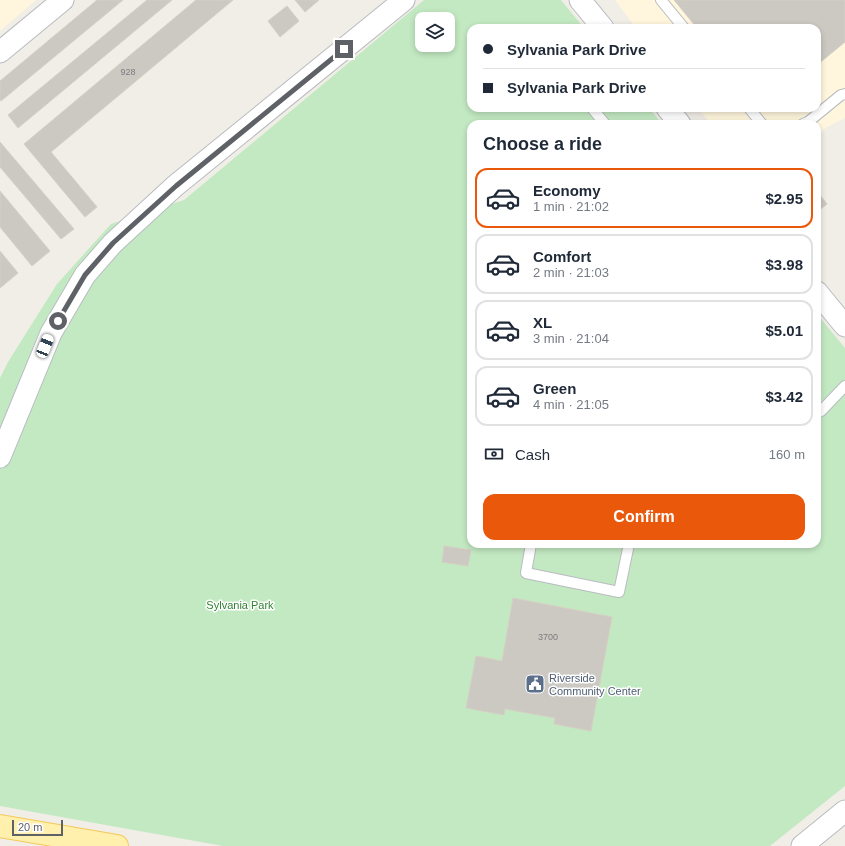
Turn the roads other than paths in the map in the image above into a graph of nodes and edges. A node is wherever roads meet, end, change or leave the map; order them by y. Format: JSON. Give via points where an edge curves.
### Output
{"nodes":[{"id":1,"x":62,"y":0,"type":"edge"},
{"id":2,"x":404,"y":0,"type":"edge"},
{"id":3,"x":580,"y":0,"type":"edge"},
{"id":4,"x":661,"y":0,"type":"edge"},
{"id":5,"x":600,"y":24,"type":"edge"},
{"id":6,"x":681,"y":24,"type":"edge"},
{"id":7,"x":1,"y":49,"type":"edge"},
{"id":8,"x":845,"y":94,"type":"edge"},
{"id":9,"x":821,"y":111,"type":"edge"},
{"id":10,"x":595,"y":112,"type":"edge"},
{"id":11,"x":670,"y":112,"type":"edge"},
{"id":12,"x":752,"y":112,"type":"edge"},
{"id":13,"x":820,"y":112,"type":"edge"},
{"id":14,"x":602,"y":120,"type":"edge"},
{"id":15,"x":677,"y":120,"type":"edge"},
{"id":16,"x":759,"y":120,"type":"edge"},
{"id":17,"x":810,"y":120,"type":"edge"},
{"id":18,"x":821,"y":297,"type":"edge"},
{"id":19,"x":845,"y":326,"type":"edge"},
{"id":20,"x":845,"y":386,"type":"edge"},
{"id":21,"x":821,"y":411,"type":"edge"},
{"id":22,"x":0,"y":457,"type":"edge"},
{"id":23,"x":530,"y":548,"type":"edge"},
{"id":24,"x":628,"y":548,"type":"edge"},
{"id":25,"x":845,"y":811,"type":"edge"},
{"id":26,"x":0,"y":826,"type":"edge"},
{"id":27,"x":118,"y":846,"type":"edge"},
{"id":28,"x":802,"y":846,"type":"edge"}],
"edges":[{"from":1,"to":7,"type":"street"},
{"from":2,"to":22,"type":"street","via":[[176,186],[113,243],[85,275],[51,332]]},
{"from":3,"to":5,"type":"street"},
{"from":4,"to":6,"type":"lane"},
{"from":8,"to":9,"type":"lane"},
{"from":10,"to":14,"type":"lane"},
{"from":11,"to":15,"type":"street"},
{"from":12,"to":16,"type":"lane"},
{"from":13,"to":17,"type":"lane"},
{"from":18,"to":19,"type":"street"},
{"from":20,"to":21,"type":"lane"},
{"from":23,"to":24,"type":"lane","via":[[526,573],[619,592]]},
{"from":25,"to":28,"type":"street"},
{"from":26,"to":27,"type":"main road"}]}
